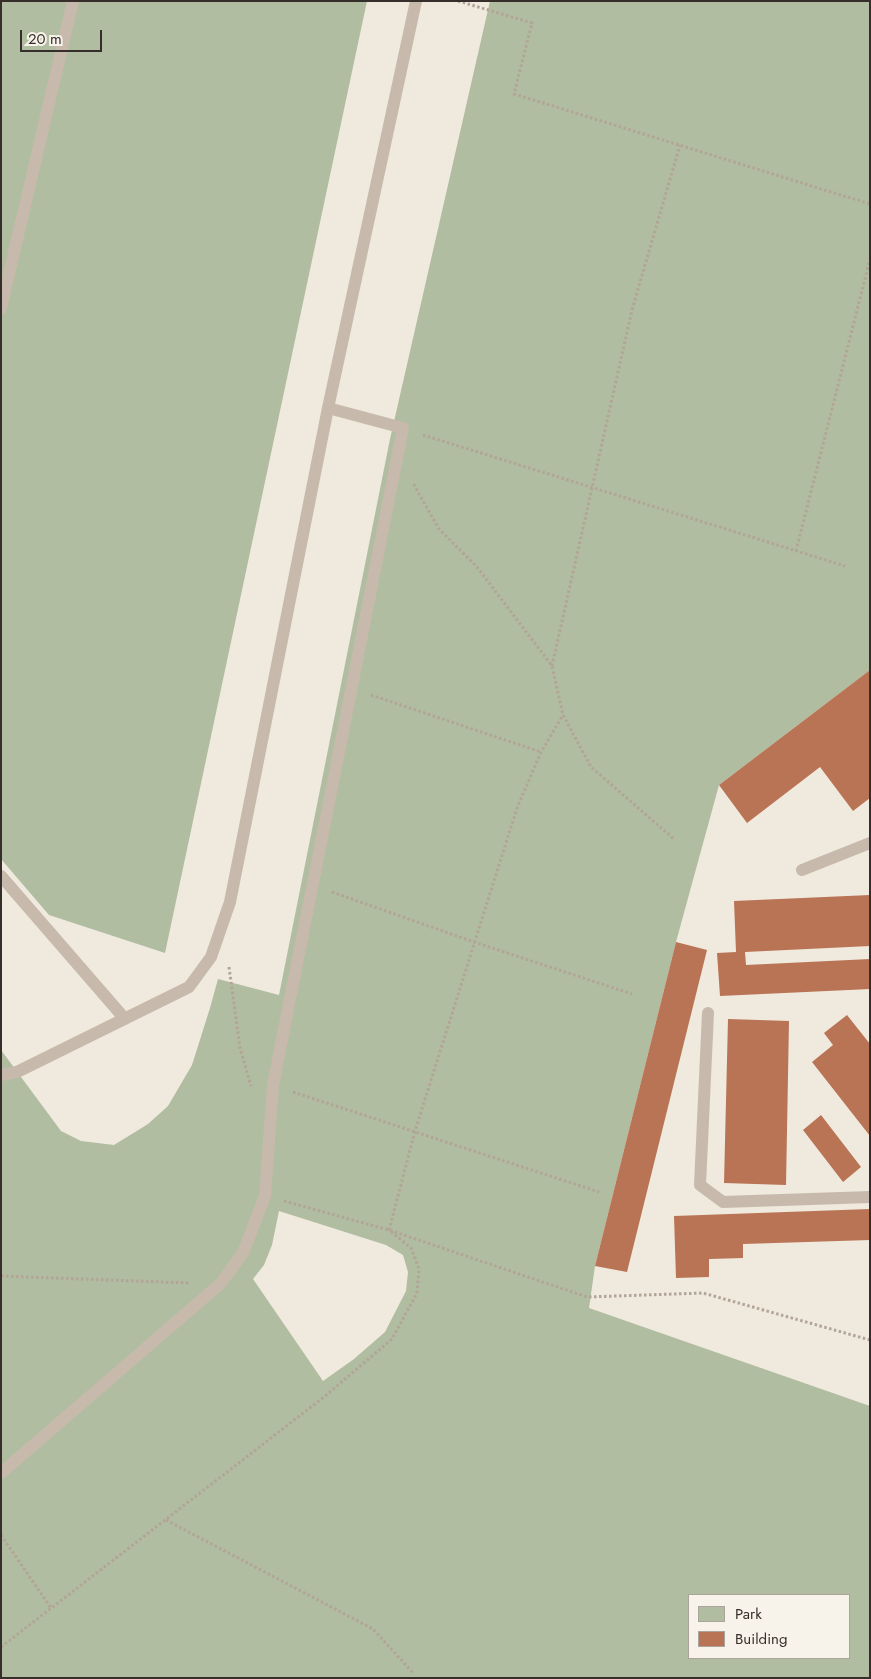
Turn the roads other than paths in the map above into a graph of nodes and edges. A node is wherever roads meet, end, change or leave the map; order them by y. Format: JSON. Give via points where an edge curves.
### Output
{"nodes":[{"id":1,"x":73,"y":1,"type":"edge"},
{"id":2,"x":416,"y":1,"type":"edge"},
{"id":3,"x":1,"y":308,"type":"edge"},
{"id":4,"x":328,"y":408,"type":"junction"},
{"id":5,"x":870,"y":843,"type":"edge"},
{"id":6,"x":802,"y":870,"type":"dead end"},
{"id":7,"x":1,"y":876,"type":"edge"},
{"id":8,"x":708,"y":1013,"type":"dead end"},
{"id":9,"x":125,"y":1019,"type":"junction"},
{"id":10,"x":1,"y":1075,"type":"edge"},
{"id":11,"x":870,"y":1197,"type":"edge"},
{"id":12,"x":1,"y":1473,"type":"edge"}],
"edges":[{"from":1,"to":3,"type":"lane"},
{"from":2,"to":4,"type":"lane"},
{"from":4,"to":9,"type":"lane","via":[[230,902],[211,957],[189,987]]},
{"from":4,"to":12,"type":"lane","via":[[404,428],[273,1085],[265,1196],[243,1253],[220,1284]]},
{"from":5,"to":6,"type":"lane"},
{"from":7,"to":9,"type":"lane"},
{"from":8,"to":11,"type":"lane","via":[[700,1185],[723,1202]]},
{"from":9,"to":10,"type":"lane","via":[[17,1072]]}]}
